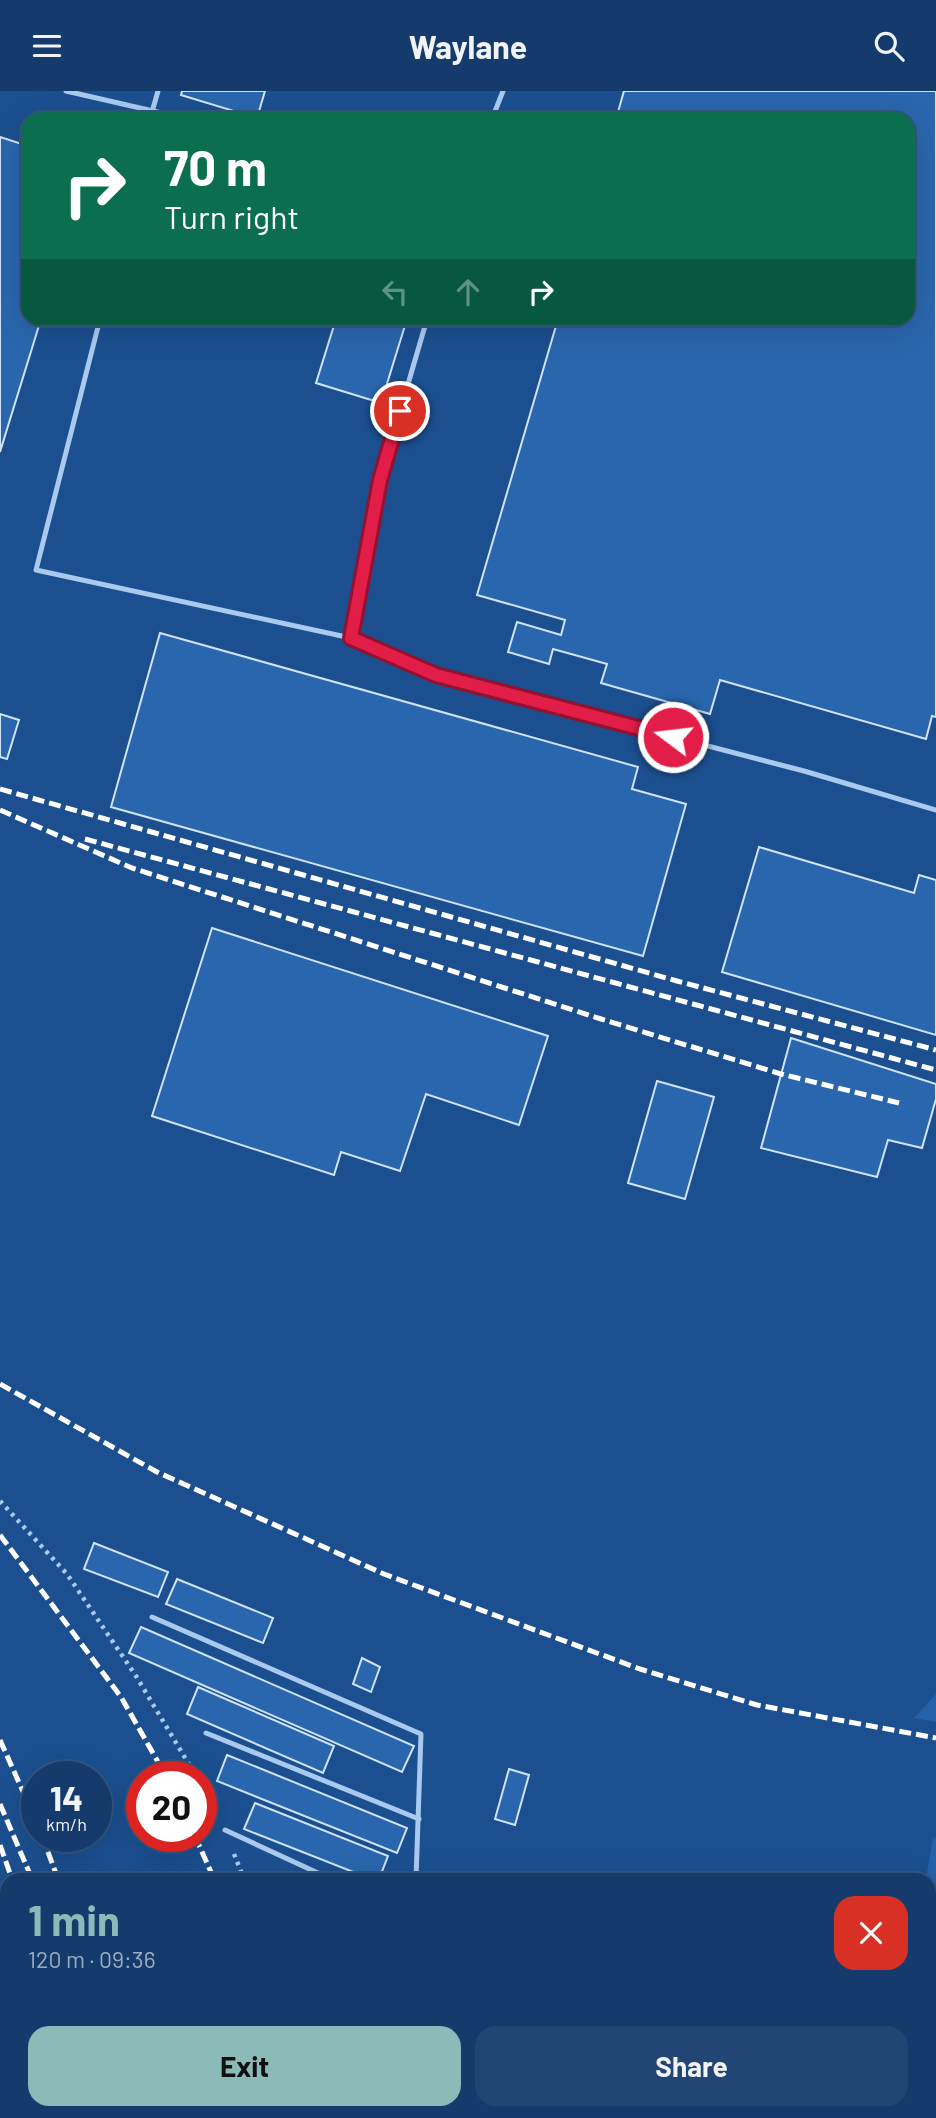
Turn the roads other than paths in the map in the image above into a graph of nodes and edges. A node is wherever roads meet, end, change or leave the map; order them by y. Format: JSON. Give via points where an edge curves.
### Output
{"nodes":[{"id":1,"x":66,"y":91,"type":"edge"},
{"id":2,"x":158,"y":91,"type":"edge"},
{"id":3,"x":503,"y":91,"type":"edge"},
{"id":4,"x":152,"y":111,"type":"junction"},
{"id":5,"x":156,"y":112,"type":"edge"},
{"id":6,"x":495,"y":112,"type":"edge"},
{"id":7,"x":98,"y":326,"type":"edge"},
{"id":8,"x":425,"y":326,"type":"edge"},
{"id":9,"x":351,"y":638,"type":"junction"},
{"id":10,"x":936,"y":810,"type":"edge"},
{"id":11,"x":152,"y":1617,"type":"dead end"},
{"id":12,"x":206,"y":1733,"type":"dead end"},
{"id":13,"x":419,"y":1819,"type":"junction"},
{"id":14,"x":225,"y":1831,"type":"dead end"},
{"id":15,"x":318,"y":1873,"type":"edge"},
{"id":16,"x":416,"y":1873,"type":"edge"}],
"edges":[{"from":1,"to":4,"type":"lane"},
{"from":2,"to":4,"type":"lane"},
{"from":3,"to":6,"type":"lane"},
{"from":4,"to":5,"type":"lane"},
{"from":7,"to":9,"type":"lane","via":[[36,570]]},
{"from":8,"to":9,"type":"lane","via":[[380,480]]},
{"from":9,"to":10,"type":"lane","via":[[436,675]]},
{"from":11,"to":13,"type":"lane","via":[[421,1734]]},
{"from":12,"to":13,"type":"lane"},
{"from":13,"to":16,"type":"lane"},
{"from":14,"to":15,"type":"lane"}]}
